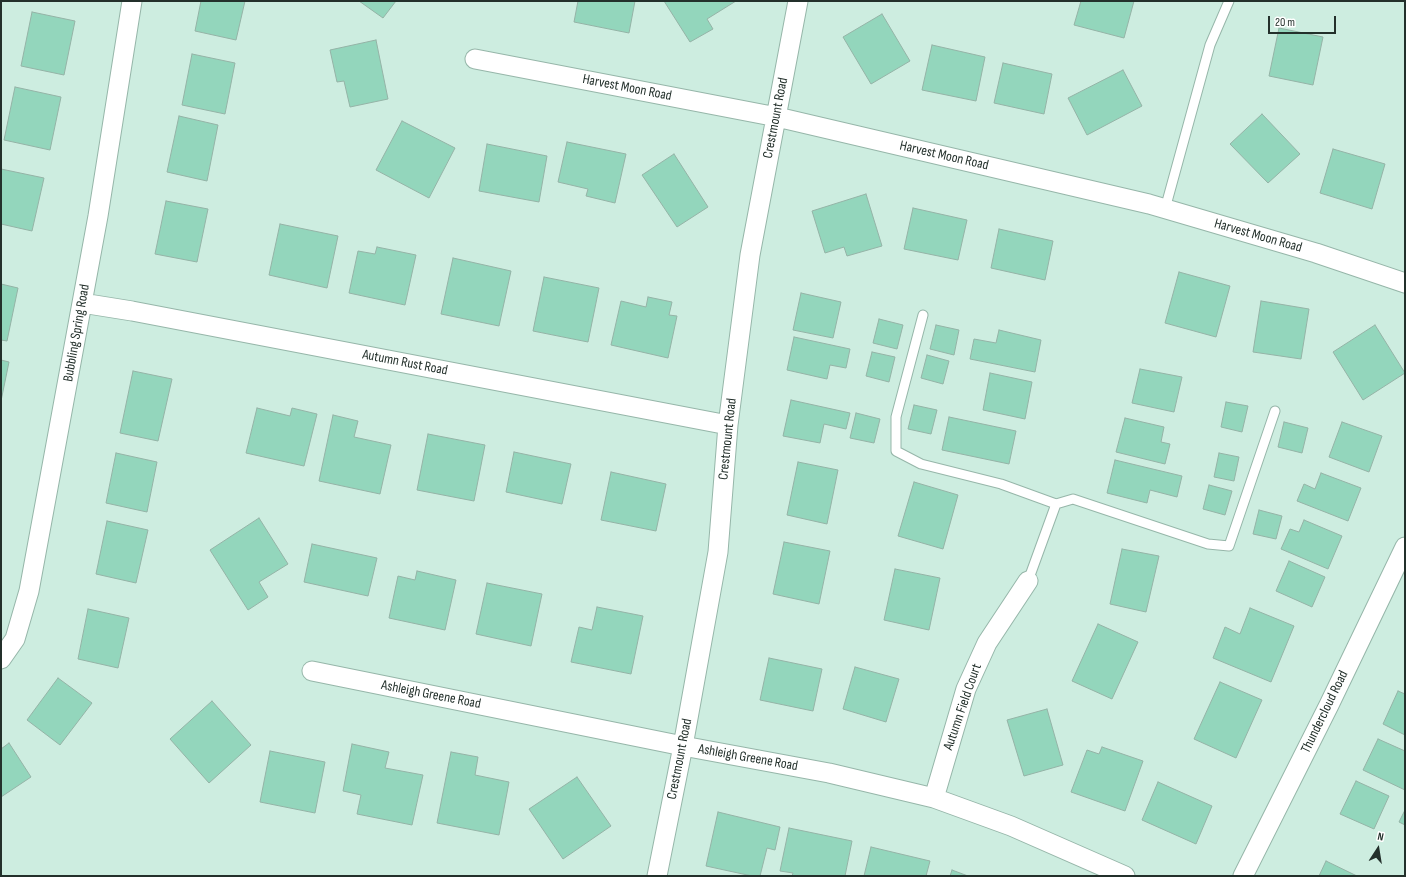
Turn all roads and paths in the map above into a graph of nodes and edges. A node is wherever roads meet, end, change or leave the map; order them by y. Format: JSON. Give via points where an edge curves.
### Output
{"nodes":[{"id":1,"x":132,"y":1,"type":"edge"},
{"id":2,"x":798,"y":1,"type":"edge"},
{"id":3,"x":1229,"y":1,"type":"edge"},
{"id":4,"x":475,"y":59,"type":"dead end"},
{"id":5,"x":777,"y":117,"type":"junction"},
{"id":6,"x":1165,"y":209,"type":"junction"},
{"id":7,"x":1405,"y":283,"type":"edge"},
{"id":8,"x":82,"y":303,"type":"junction"},
{"id":9,"x":923,"y":315,"type":"dead end"},
{"id":10,"x":1275,"y":411,"type":"dead end"},
{"id":11,"x":728,"y":425,"type":"junction"},
{"id":12,"x":1056,"y":504,"type":"junction"},
{"id":13,"x":1405,"y":547,"type":"edge"},
{"id":14,"x":1028,"y":581,"type":"joint"},
{"id":15,"x":1,"y":659,"type":"edge"},
{"id":16,"x":312,"y":670,"type":"dead end"},
{"id":17,"x":683,"y":746,"type":"junction"},
{"id":18,"x":934,"y":798,"type":"junction"},
{"id":19,"x":657,"y":876,"type":"edge"},
{"id":20,"x":1125,"y":876,"type":"edge"},
{"id":21,"x":1243,"y":876,"type":"edge"}],
"edges":[{"from":1,"to":8,"type":"street","name":"Bubbling Spring Road"},
{"from":2,"to":5,"type":"street","name":"Crestmount Road"},
{"from":3,"to":6,"type":"lane","via":[[1210,45]]},
{"from":4,"to":5,"type":"street","name":"Harvest Moon Road"},
{"from":5,"to":6,"type":"street","name":"Harvest Moon Road"},
{"from":5,"to":11,"type":"street","name":"Crestmount Road","via":[[750,255]]},
{"from":6,"to":7,"type":"street","name":"Harvest Moon Road","via":[[1316,253]]},
{"from":8,"to":11,"type":"street","name":"Autumn Rust Road"},
{"from":8,"to":15,"type":"street","name":"Bubbling Spring Road","via":[[29,591],[15,639]]},
{"from":9,"to":12,"type":"lane","via":[[896,416],[896,451],[920,464],[1000,484]]},
{"from":10,"to":12,"type":"lane","via":[[1229,546],[1208,544],[1073,499]]},
{"from":11,"to":17,"type":"street","name":"Crestmount Road","via":[[718,552]]},
{"from":12,"to":14,"type":"lane"},
{"from":13,"to":21,"type":"street","name":"Thundercloud Road","via":[[1333,698]]},
{"from":14,"to":18,"type":"street","name":"Autumn Field Court","via":[[987,643],[966,689]]},
{"from":16,"to":17,"type":"street","name":"Ashleigh Greene Road"},
{"from":17,"to":18,"type":"street","name":"Ashleigh Greene Road","via":[[829,773]]},
{"from":17,"to":19,"type":"street","name":"Crestmount Road"},
{"from":18,"to":20,"type":"street","name":"Ashleigh Greene Road","via":[[1011,826]]}]}
